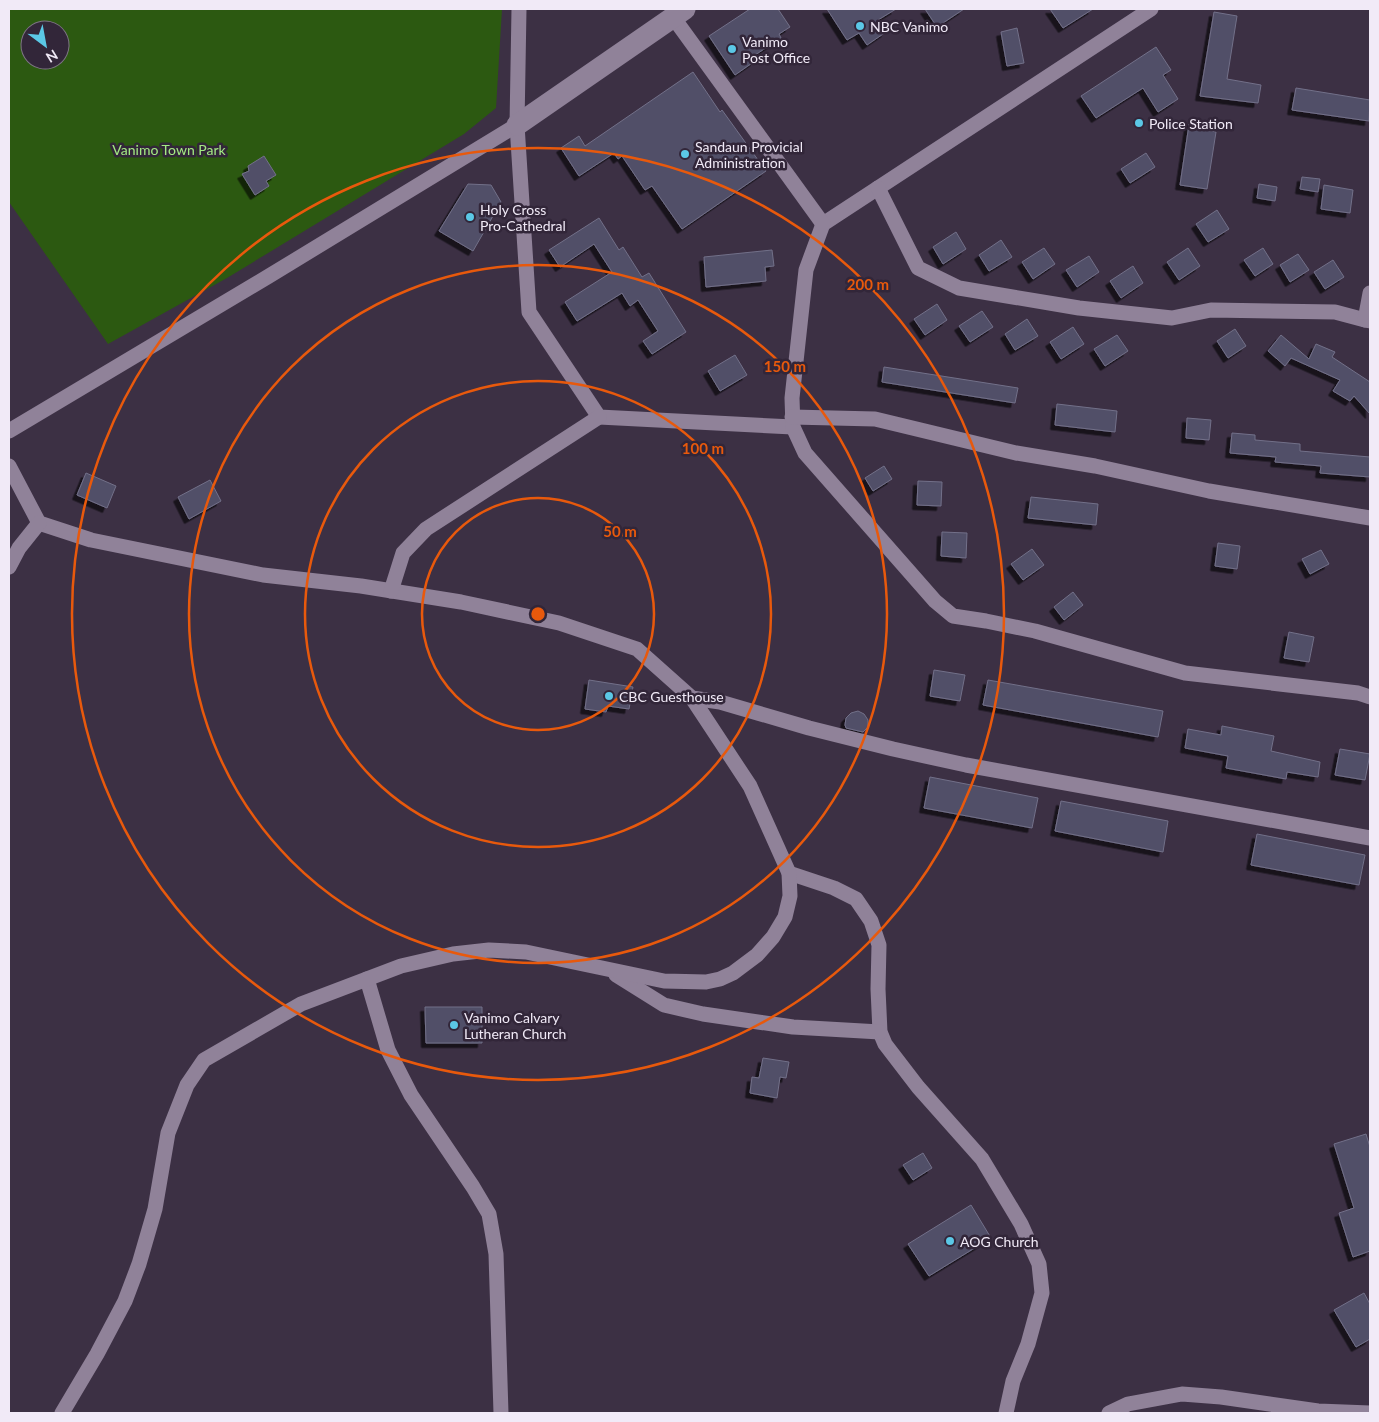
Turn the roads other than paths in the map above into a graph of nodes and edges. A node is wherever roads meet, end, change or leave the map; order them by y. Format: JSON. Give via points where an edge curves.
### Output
{"nodes":[{"id":1,"x":519,"y":9,"type":"edge"},
{"id":2,"x":1151,"y":9,"type":"edge"},
{"id":3,"x":679,"y":13,"type":"edge"},
{"id":4,"x":517,"y":125,"type":"junction"},
{"id":5,"x":878,"y":188,"type":"junction"},
{"id":6,"x":823,"y":224,"type":"junction"},
{"id":7,"x":1370,"y":293,"type":"edge"},
{"id":8,"x":1368,"y":320,"type":"edge"},
{"id":9,"x":600,"y":417,"type":"junction"},
{"id":10,"x":793,"y":422,"type":"junction"},
{"id":11,"x":9,"y":431,"type":"edge"},
{"id":12,"x":9,"y":466,"type":"edge"},
{"id":13,"x":1370,"y":518,"type":"edge"},
{"id":14,"x":39,"y":523,"type":"junction"},
{"id":15,"x":9,"y":566,"type":"edge"},
{"id":16,"x":391,"y":591,"type":"junction"},
{"id":17,"x":1370,"y":697,"type":"edge"},
{"id":18,"x":692,"y":698,"type":"junction"},
{"id":19,"x":1370,"y":838,"type":"edge"},
{"id":20,"x":790,"y":873,"type":"junction"},
{"id":21,"x":609,"y":970,"type":"junction"},
{"id":22,"x":367,"y":980,"type":"junction"},
{"id":23,"x":880,"y":1032,"type":"junction"},
{"id":24,"x":1370,"y":1412,"type":"edge"},
{"id":25,"x":62,"y":1413,"type":"edge"},
{"id":26,"x":501,"y":1413,"type":"edge"},
{"id":27,"x":1006,"y":1413,"type":"edge"},
{"id":28,"x":1109,"y":1413,"type":"edge"}],
"edges":[{"from":1,"to":4,"type":"street"},
{"from":2,"to":5,"type":"street"},
{"from":3,"to":4,"type":"street"},
{"from":3,"to":6,"type":"street"},
{"from":4,"to":9,"type":"street","via":[[529,312]]},
{"from":4,"to":11,"type":"street"},
{"from":5,"to":6,"type":"street"},
{"from":5,"to":8,"type":"street","via":[[918,268],[959,288],[1079,308],[1172,318],[1211,310],[1335,312]]},
{"from":6,"to":10,"type":"street","via":[[806,270],[792,398]]},
{"from":7,"to":8,"type":"street"},
{"from":9,"to":10,"type":"street"},
{"from":9,"to":16,"type":"street","via":[[426,529],[403,554]]},
{"from":10,"to":13,"type":"street","via":[[875,419],[1016,454]]},
{"from":10,"to":17,"type":"street","via":[[804,453],[935,601],[953,616],[1035,631],[1186,673]]},
{"from":12,"to":14,"type":"street"},
{"from":14,"to":15,"type":"street"},
{"from":14,"to":16,"type":"street","via":[[91,540],[263,575]]},
{"from":16,"to":18,"type":"street","via":[[559,623],[617,641],[637,649]]},
{"from":18,"to":19,"type":"street","via":[[720,702],[809,728],[957,763]]},
{"from":18,"to":20,"type":"street","via":[[750,786]]},
{"from":20,"to":21,"type":"street","via":[[790,896],[784,917],[772,937],[757,955],[726,976],[706,982],[664,981]]},
{"from":20,"to":23,"type":"street","via":[[856,899],[872,921],[879,945]]},
{"from":21,"to":22,"type":"street","via":[[526,952],[489,950],[401,966]]},
{"from":21,"to":23,"type":"street","via":[[664,1005],[703,1014],[793,1027]]},
{"from":22,"to":25,"type":"street","via":[[301,1004],[204,1060],[187,1085],[168,1133],[155,1209],[126,1301]]},
{"from":22,"to":26,"type":"street","via":[[388,1050],[407,1088],[489,1214],[496,1254]]},
{"from":23,"to":27,"type":"street","via":[[885,1044],[918,1087],[982,1159],[1021,1224],[1039,1264],[1042,1293]]},
{"from":24,"to":28,"type":"street","via":[[1318,1411],[1182,1394],[1128,1404]]}]}
